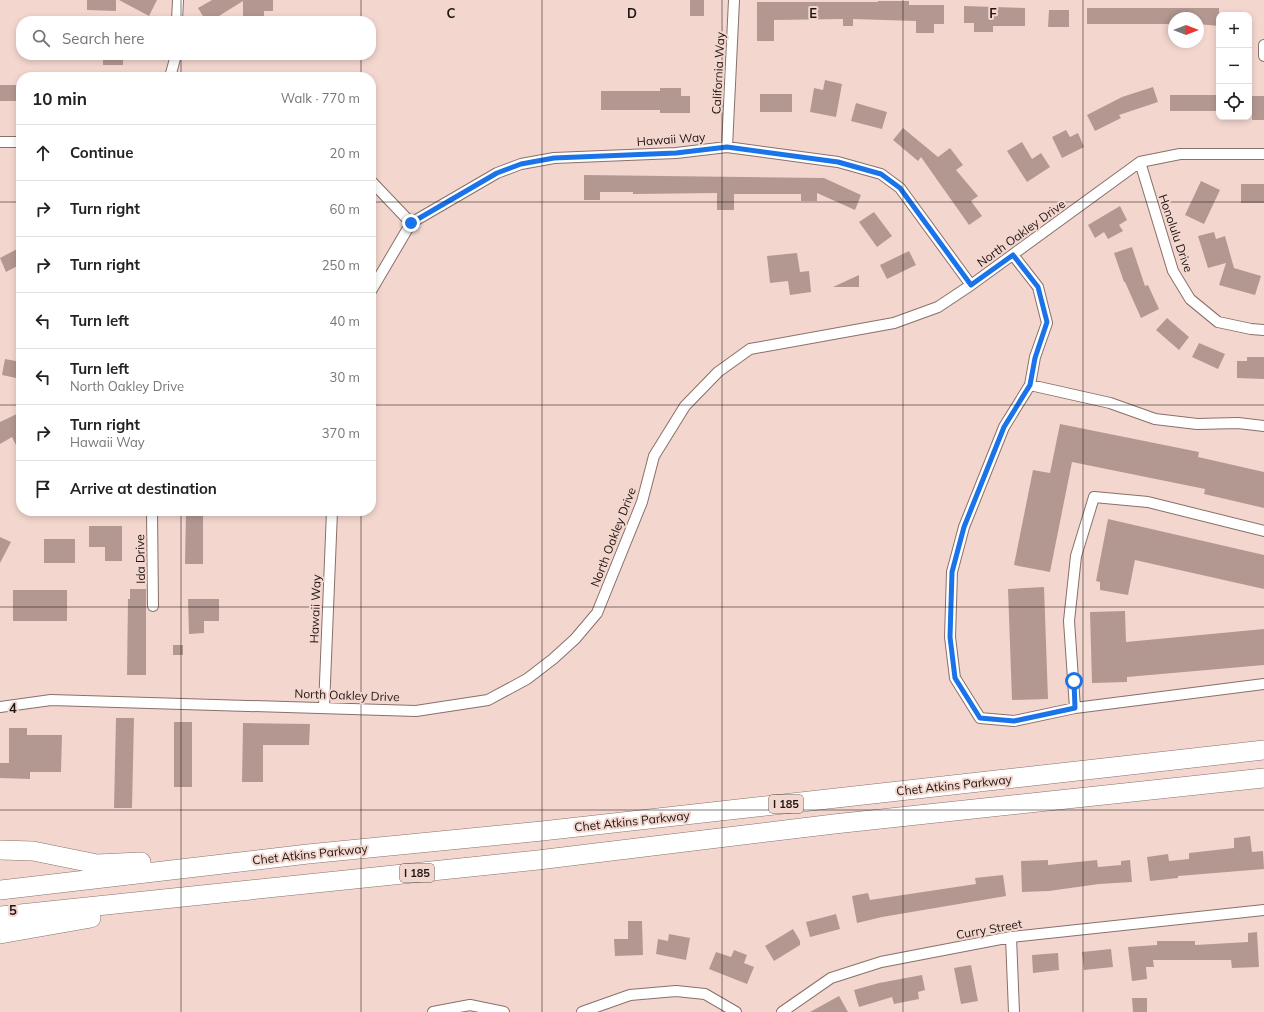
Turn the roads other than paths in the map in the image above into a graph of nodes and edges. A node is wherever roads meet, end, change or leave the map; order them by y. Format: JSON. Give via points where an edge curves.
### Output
{"nodes":[{"id":1,"x":178,"y":0,"type":"edge"},
{"id":2,"x":734,"y":0,"type":"edge"},
{"id":3,"x":177,"y":16,"type":"edge"},
{"id":4,"x":1264,"y":45,"type":"edge"},
{"id":5,"x":1264,"y":56,"type":"edge"},
{"id":6,"x":175,"y":60,"type":"edge"},
{"id":7,"x":171,"y":72,"type":"edge"},
{"id":8,"x":0,"y":142,"type":"edge"},
{"id":9,"x":16,"y":142,"type":"edge"},
{"id":10,"x":727,"y":147,"type":"junction"},
{"id":11,"x":1264,"y":154,"type":"edge"},
{"id":12,"x":1140,"y":162,"type":"junction"},
{"id":13,"x":376,"y":186,"type":"edge"},
{"id":14,"x":411,"y":223,"type":"junction"},
{"id":15,"x":1013,"y":255,"type":"junction"},
{"id":16,"x":376,"y":282,"type":"edge"},
{"id":17,"x":971,"y":285,"type":"junction"},
{"id":18,"x":1264,"y":330,"type":"edge"},
{"id":19,"x":1030,"y":385,"type":"junction"},
{"id":20,"x":1264,"y":426,"type":"edge"},
{"id":21,"x":152,"y":516,"type":"edge"},
{"id":22,"x":332,"y":516,"type":"edge"},
{"id":23,"x":1264,"y":531,"type":"edge"},
{"id":24,"x":153,"y":606,"type":"dead end"},
{"id":25,"x":1264,"y":684,"type":"edge"},
{"id":26,"x":0,"y":707,"type":"edge"},
{"id":27,"x":324,"y":707,"type":"junction"},
{"id":28,"x":1075,"y":708,"type":"junction"},
{"id":29,"x":1264,"y":750,"type":"edge"},
{"id":30,"x":1264,"y":778,"type":"edge"},
{"id":31,"x":0,"y":850,"type":"edge"},
{"id":32,"x":308,"y":854,"type":"junction"},
{"id":33,"x":272,"y":887,"type":"junction"},
{"id":34,"x":0,"y":890,"type":"edge"},
{"id":35,"x":1264,"y":910,"type":"edge"},
{"id":36,"x":0,"y":916,"type":"edge"},
{"id":37,"x":0,"y":934,"type":"edge"},
{"id":38,"x":1011,"y":937,"type":"junction"},
{"id":39,"x":433,"y":1012,"type":"edge"},
{"id":40,"x":504,"y":1012,"type":"edge"},
{"id":41,"x":582,"y":1012,"type":"edge"},
{"id":42,"x":736,"y":1012,"type":"edge"},
{"id":43,"x":782,"y":1012,"type":"edge"},
{"id":44,"x":1014,"y":1012,"type":"edge"}],
"edges":[{"from":1,"to":3,"type":"street"},
{"from":2,"to":10,"type":"street","name":"California Way"},
{"from":4,"to":5,"type":"street"},
{"from":6,"to":7,"type":"street"},
{"from":8,"to":9,"type":"street"},
{"from":10,"to":14,"type":"street","name":"Hawaii Way","via":[[676,153],[554,158],[521,164],[491,177]]},
{"from":10,"to":17,"type":"street","name":"Hawaii Way","via":[[838,162],[881,174],[900,188]]},
{"from":11,"to":12,"type":"street","name":"North Oakley Drive","via":[[1180,154]]},
{"from":12,"to":15,"type":"street","name":"North Oakley Drive"},
{"from":12,"to":18,"type":"street","name":"Honolulu Drive","via":[[1173,271],[1190,299],[1218,322]]},
{"from":13,"to":14,"type":"street"},
{"from":14,"to":16,"type":"street","name":"Hawaii Way"},
{"from":15,"to":17,"type":"street","name":"North Oakley Drive"},
{"from":15,"to":19,"type":"street","via":[[1038,287],[1047,322],[1035,358]]},
{"from":17,"to":27,"type":"street","name":"North Oakley Drive","via":[[938,306],[894,322],[750,349],[718,372],[685,406],[654,456],[642,502],[597,613],[575,639],[527,679],[488,700],[416,711]]},
{"from":19,"to":20,"type":"street","via":[[1110,403],[1155,419],[1197,424],[1238,423]]},
{"from":19,"to":28,"type":"street","via":[[1004,427],[964,527],[954,564],[950,637],[955,678],[980,718],[1014,721]]},
{"from":21,"to":24,"type":"street","name":"Ida Drive"},
{"from":22,"to":27,"type":"street","name":"Hawaii Way"},
{"from":23,"to":28,"type":"street","via":[[1148,502],[1094,497],[1076,556],[1069,621]]},
{"from":25,"to":28,"type":"street"},
{"from":26,"to":27,"type":"street","name":"North Oakley Drive","via":[[51,700]]},
{"from":29,"to":32,"type":"highway","name":"Chet Atkins Parkway","number":"I 185","via":[[542,831]]},
{"from":30,"to":33,"type":"highway","number":"I 185","via":[[538,860]]},
{"from":31,"to":32,"type":"highway","via":[[33,851],[97,864]]},
{"from":32,"to":34,"type":"highway","name":"Chet Atkins Parkway","number":"I 185"},
{"from":33,"to":36,"type":"highway","number":"I 185"},
{"from":33,"to":37,"type":"highway"},
{"from":35,"to":38,"type":"street","name":"Curry Street"},
{"from":38,"to":43,"type":"street","name":"Curry Street","via":[[881,962],[832,978]]},
{"from":38,"to":44,"type":"street"},
{"from":39,"to":40,"type":"street","via":[[470,1004]]},
{"from":41,"to":42,"type":"street","via":[[630,995],[676,991],[705,994]]}]}
